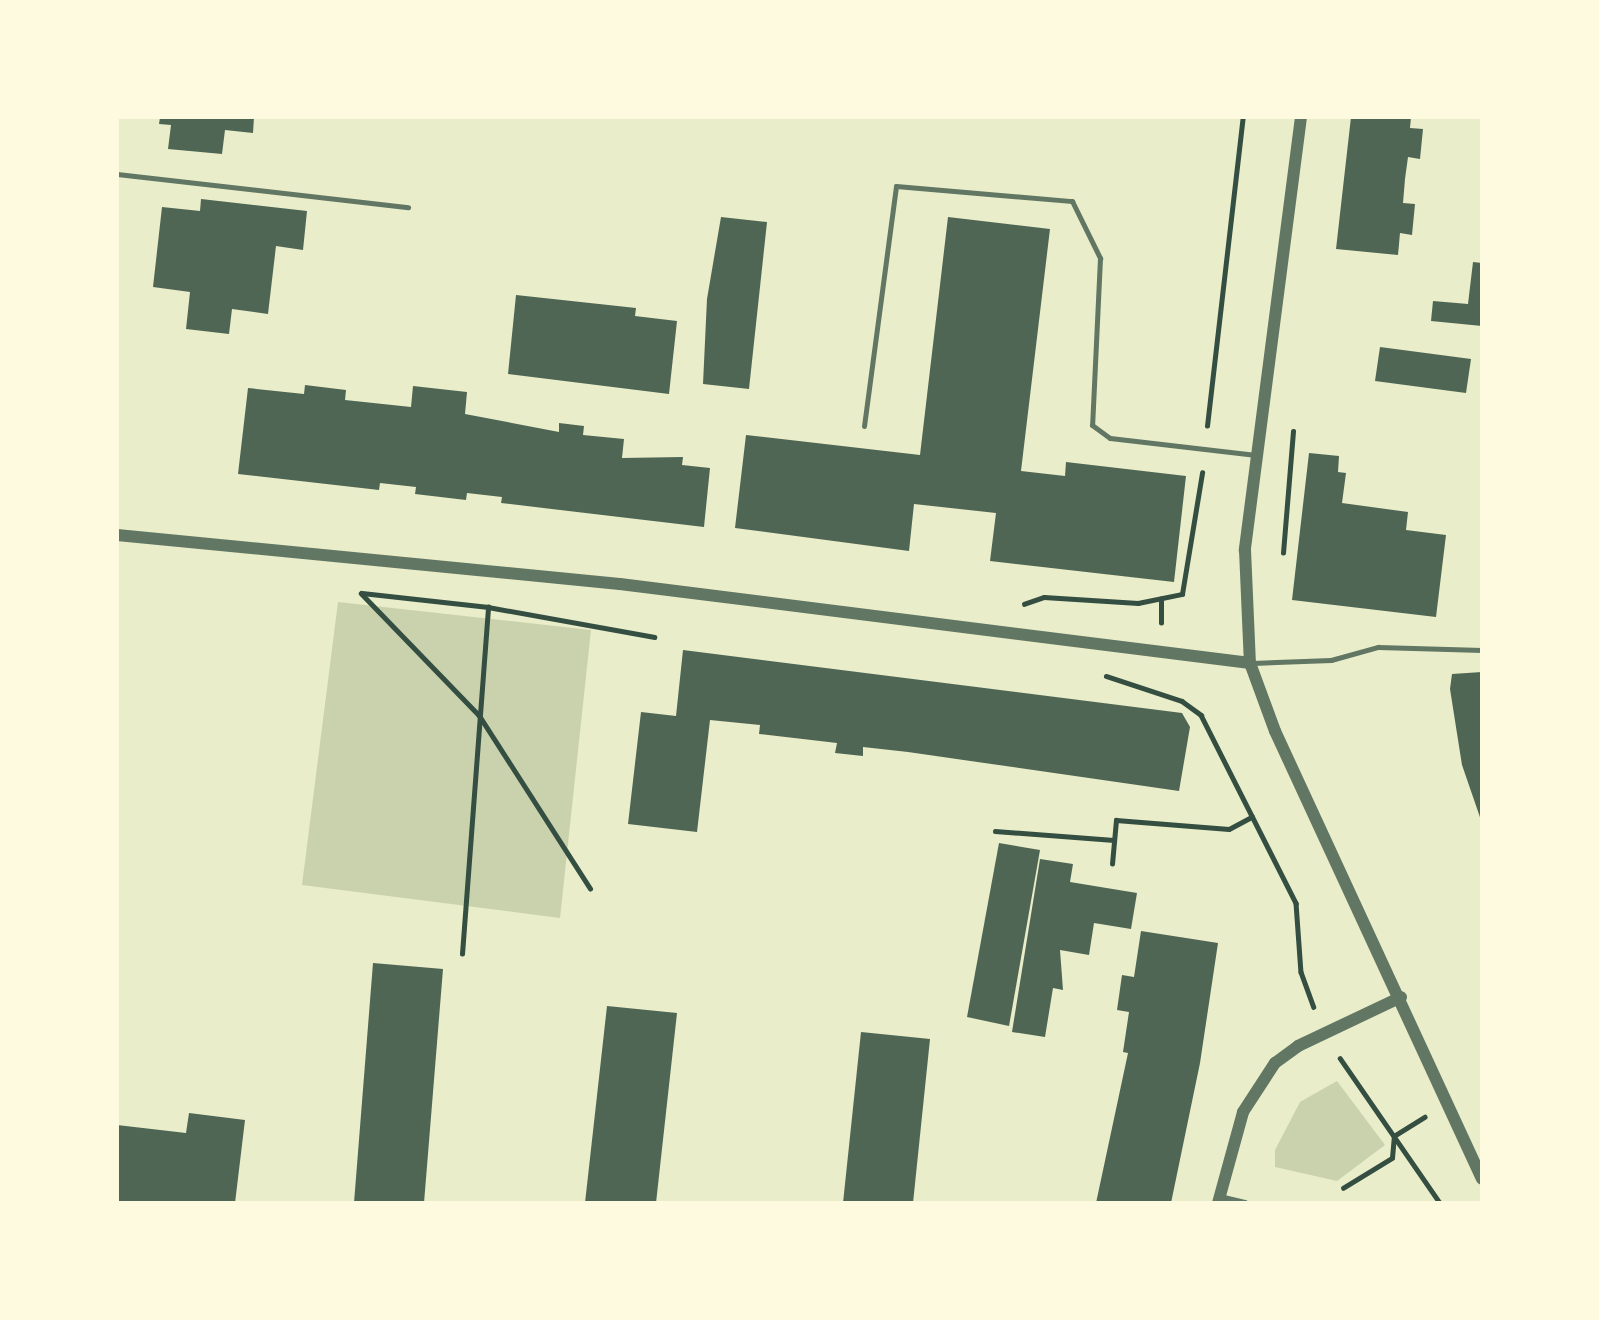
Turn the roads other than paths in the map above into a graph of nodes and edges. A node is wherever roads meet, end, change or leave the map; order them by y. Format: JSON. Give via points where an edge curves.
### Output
{"nodes":[{"id":1,"x":1301,"y":117,"type":"edge"},
{"id":2,"x":117,"y":174,"type":"edge"},
{"id":3,"x":408,"y":207,"type":"dead end"},
{"id":4,"x":864,"y":426,"type":"dead end"},
{"id":5,"x":1259,"y":455,"type":"junction"},
{"id":6,"x":117,"y":535,"type":"edge"},
{"id":7,"x":1482,"y":650,"type":"edge"},
{"id":8,"x":1250,"y":663,"type":"junction"},
{"id":9,"x":1401,"y":997,"type":"junction"},
{"id":10,"x":1481,"y":1173,"type":"edge"},
{"id":11,"x":1219,"y":1200,"type":"edge"},
{"id":12,"x":1244,"y":1203,"type":"edge"}],
"edges":[{"from":1,"to":5,"type":"street"},
{"from":2,"to":3,"type":"lane"},
{"from":4,"to":5,"type":"lane","via":[[896,186],[1072,201],[1100,258],[1092,425],[1110,438]]},
{"from":5,"to":8,"type":"street","via":[[1245,550]]},
{"from":6,"to":8,"type":"street","via":[[620,584]]},
{"from":7,"to":8,"type":"lane","via":[[1378,647],[1331,660]]},
{"from":8,"to":9,"type":"street","via":[[1275,731]]},
{"from":9,"to":10,"type":"street"},
{"from":9,"to":11,"type":"street","via":[[1298,1046],[1275,1063],[1243,1112]]},
{"from":11,"to":12,"type":"street"}]}
